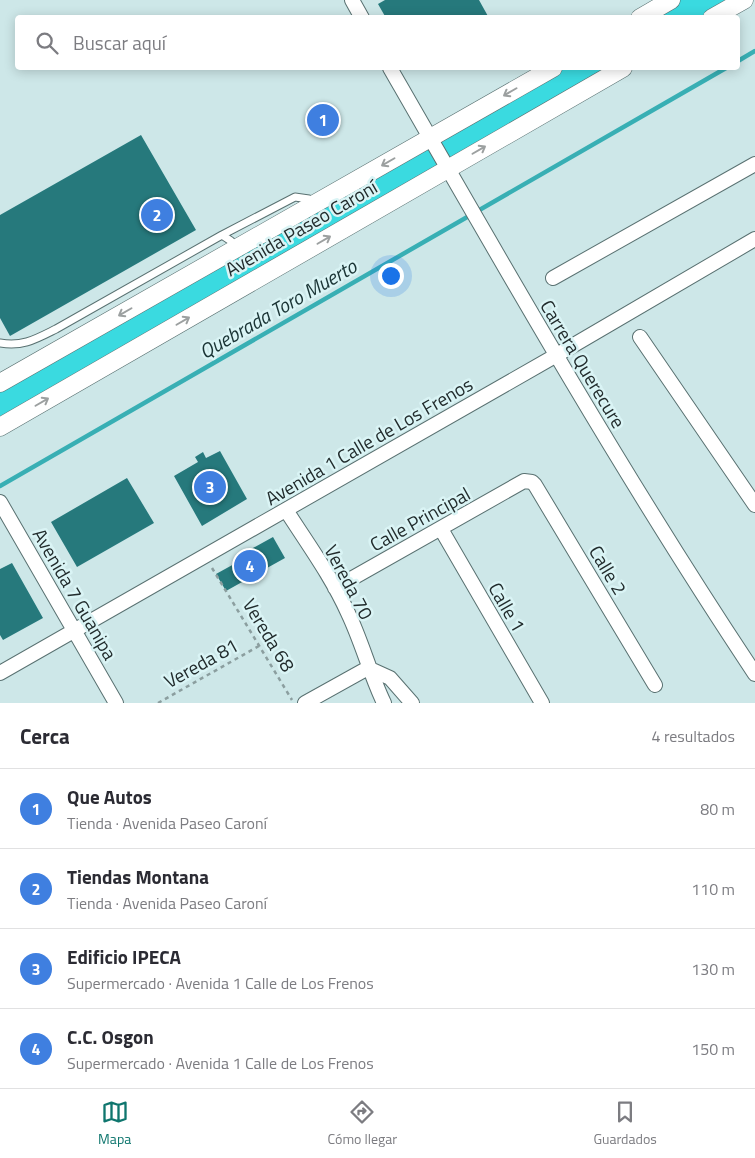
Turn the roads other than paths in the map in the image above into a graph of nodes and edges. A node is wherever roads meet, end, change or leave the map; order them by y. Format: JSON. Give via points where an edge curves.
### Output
{"nodes":[{"id":1,"x":352,"y":0,"type":"edge"},
{"id":2,"x":671,"y":0,"type":"edge"},
{"id":3,"x":744,"y":0,"type":"edge"},
{"id":4,"x":360,"y":15,"type":"edge"},
{"id":5,"x":645,"y":15,"type":"edge"},
{"id":6,"x":717,"y":15,"type":"edge"},
{"id":7,"x":391,"y":70,"type":"edge"},
{"id":8,"x":549,"y":70,"type":"edge"},
{"id":9,"x":620,"y":70,"type":"edge"},
{"id":10,"x":430,"y":138,"type":"junction"},
{"id":11,"x":755,"y":164,"type":"edge"},
{"id":12,"x":448,"y":168,"type":"junction"},
{"id":13,"x":316,"y":203,"type":"junction"},
{"id":14,"x":222,"y":235,"type":"junction"},
{"id":15,"x":755,"y":240,"type":"edge"},
{"id":16,"x":236,"y":248,"type":"junction"},
{"id":17,"x":553,"y":278,"type":"dead end"},
{"id":18,"x":640,"y":337,"type":"dead end"},
{"id":19,"x":0,"y":343,"type":"edge"},
{"id":20,"x":556,"y":356,"type":"junction"},
{"id":21,"x":0,"y":383,"type":"edge"},
{"id":22,"x":0,"y":427,"type":"edge"},
{"id":23,"x":524,"y":482,"type":"joint"},
{"id":24,"x":1,"y":503,"type":"edge"},
{"id":25,"x":755,"y":505,"type":"edge"},
{"id":26,"x":286,"y":510,"type":"junction"},
{"id":27,"x":441,"y":529,"type":"junction"},
{"id":28,"x":335,"y":588,"type":"junction"},
{"id":29,"x":74,"y":631,"type":"junction"},
{"id":30,"x":368,"y":668,"type":"junction"},
{"id":31,"x":0,"y":673,"type":"edge"},
{"id":32,"x":755,"y":674,"type":"edge"},
{"id":33,"x":655,"y":685,"type":"dead end"},
{"id":34,"x":116,"y":703,"type":"edge"},
{"id":35,"x":305,"y":703,"type":"edge"},
{"id":36,"x":384,"y":703,"type":"edge"},
{"id":37,"x":412,"y":703,"type":"edge"},
{"id":38,"x":542,"y":703,"type":"edge"}],
"edges":[{"from":1,"to":4,"type":"street"},
{"from":2,"to":5,"type":"street"},
{"from":3,"to":6,"type":"street"},
{"from":7,"to":10,"type":"street","name":"Carrera Querecure"},
{"from":8,"to":10,"type":"street","name":"Avenida Paseo Caroní","one_way":true},
{"from":12,"to":9,"type":"street","name":"Avenida Paseo Caroní","one_way":true},
{"from":10,"to":12,"type":"street","name":"Carrera Querecure"},
{"from":10,"to":13,"type":"street","name":"Avenida Paseo Caroní","one_way":true},
{"from":11,"to":17,"type":"street"},
{"from":12,"to":20,"type":"street","name":"Carrera Querecure"},
{"from":22,"to":12,"type":"street","name":"Avenida Paseo Caroní","one_way":true},
{"from":13,"to":14,"type":"lane","via":[[294,197]]},
{"from":13,"to":16,"type":"street","name":"Avenida Paseo Caroní"},
{"from":14,"to":16,"type":"lane"},
{"from":14,"to":19,"type":"lane","via":[[56,329],[29,342]]},
{"from":15,"to":20,"type":"street","name":"Avenida 1 Calle de Los Frenos"},
{"from":16,"to":21,"type":"street","name":"Avenida Paseo Caroní","one_way":true},
{"from":18,"to":25,"type":"street"},
{"from":20,"to":26,"type":"street","name":"Avenida 1 Calle de Los Frenos"},
{"from":20,"to":32,"type":"street","name":"Carrera Querecure"},
{"from":23,"to":27,"type":"street","name":"Calle Principal"},
{"from":23,"to":33,"type":"street","name":"Calle 2","via":[[535,485]]},
{"from":24,"to":29,"type":"street","name":"Avenida 7 Guanipa"},
{"from":26,"to":28,"type":"street","name":"Vereda 70"},
{"from":26,"to":29,"type":"street","name":"Avenida 1 Calle de Los Frenos"},
{"from":27,"to":28,"type":"street","name":"Calle Principal"},
{"from":27,"to":38,"type":"street","name":"Calle 1"},
{"from":28,"to":30,"type":"street","name":"Vereda 70"},
{"from":29,"to":31,"type":"street","name":"Avenida 1 Calle de Los Frenos"},
{"from":29,"to":34,"type":"street","name":"Avenida 7 Guanipa"},
{"from":30,"to":35,"type":"street"},
{"from":30,"to":36,"type":"street","name":"Vereda 70"},
{"from":30,"to":37,"type":"street","via":[[390,678]]}]}
